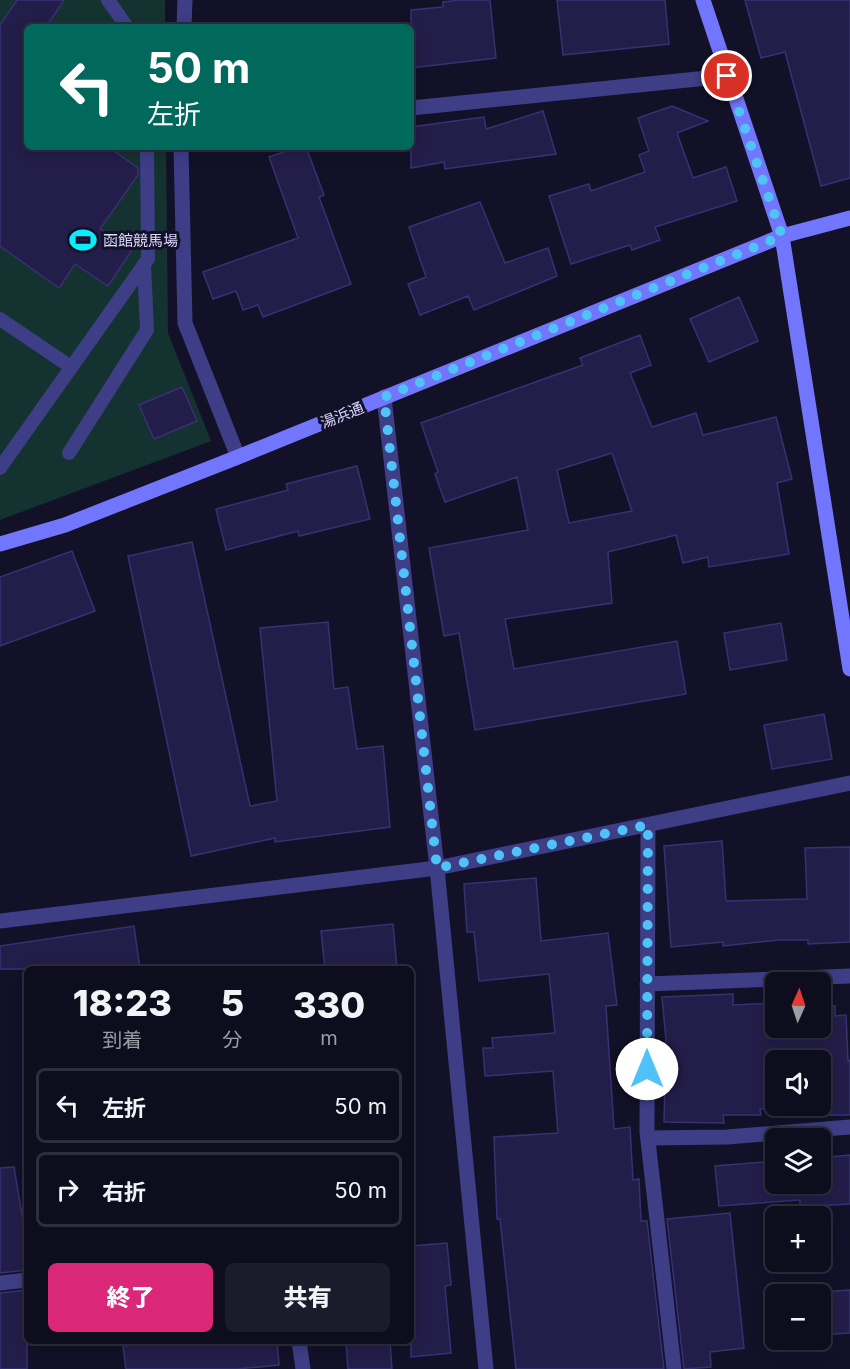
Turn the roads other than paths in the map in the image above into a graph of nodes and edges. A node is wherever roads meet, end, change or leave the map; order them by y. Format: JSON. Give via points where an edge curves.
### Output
{"nodes":[{"id":1,"x":108,"y":0,"type":"edge"},
{"id":2,"x":184,"y":0,"type":"edge"},
{"id":3,"x":703,"y":0,"type":"edge"},
{"id":4,"x":125,"y":24,"type":"edge"},
{"id":5,"x":184,"y":24,"type":"edge"},
{"id":6,"x":727,"y":76,"type":"junction"},
{"id":7,"x":414,"y":108,"type":"edge"},
{"id":8,"x":147,"y":150,"type":"edge"},
{"id":9,"x":181,"y":150,"type":"edge"},
{"id":10,"x":850,"y":218,"type":"edge"},
{"id":11,"x":782,"y":236,"type":"junction"},
{"id":12,"x":144,"y":264,"type":"junction"},
{"id":13,"x":0,"y":320,"type":"edge"},
{"id":14,"x":71,"y":367,"type":"junction"},
{"id":15,"x":384,"y":397,"type":"junction"},
{"id":16,"x":69,"y":453,"type":"dead end"},
{"id":17,"x":238,"y":457,"type":"junction"},
{"id":18,"x":0,"y":468,"type":"edge"},
{"id":19,"x":0,"y":544,"type":"edge"},
{"id":20,"x":850,"y":669,"type":"edge"},
{"id":21,"x":850,"y":783,"type":"edge"},
{"id":22,"x":648,"y":825,"type":"junction"},
{"id":23,"x":437,"y":868,"type":"junction"},
{"id":24,"x":0,"y":921,"type":"edge"},
{"id":25,"x":850,"y":976,"type":"edge"},
{"id":26,"x":647,"y":984,"type":"junction"},
{"id":27,"x":850,"y":1127,"type":"edge"},
{"id":28,"x":648,"y":1138,"type":"junction"},
{"id":29,"x":24,"y":1280,"type":"edge"},
{"id":30,"x":0,"y":1283,"type":"edge"},
{"id":31,"x":299,"y":1344,"type":"edge"},
{"id":32,"x":303,"y":1369,"type":"edge"},
{"id":33,"x":486,"y":1369,"type":"edge"},
{"id":34,"x":674,"y":1369,"type":"edge"}],
"edges":[{"from":1,"to":4,"type":"lane"},
{"from":2,"to":5,"type":"street"},
{"from":3,"to":6,"type":"street"},
{"from":6,"to":7,"type":"street"},
{"from":6,"to":11,"type":"street"},
{"from":8,"to":12,"type":"lane","via":[[148,259]]},
{"from":9,"to":17,"type":"street","via":[[185,323]]},
{"from":10,"to":11,"type":"street","name":"湯浜通"},
{"from":11,"to":15,"type":"street","name":"湯浜通"},
{"from":11,"to":20,"type":"street"},
{"from":12,"to":14,"type":"lane"},
{"from":12,"to":16,"type":"lane","via":[[147,330]]},
{"from":13,"to":14,"type":"lane"},
{"from":14,"to":18,"type":"lane"},
{"from":15,"to":17,"type":"street","name":"湯浜通"},
{"from":15,"to":23,"type":"street"},
{"from":17,"to":19,"type":"street","name":"湯浜通","via":[[65,525]]},
{"from":21,"to":22,"type":"street"},
{"from":22,"to":23,"type":"street"},
{"from":22,"to":26,"type":"street"},
{"from":23,"to":24,"type":"street"},
{"from":23,"to":33,"type":"street"},
{"from":25,"to":26,"type":"street"},
{"from":26,"to":28,"type":"street"},
{"from":27,"to":28,"type":"street","via":[[727,1137]]},
{"from":28,"to":34,"type":"street"},
{"from":29,"to":30,"type":"street"},
{"from":31,"to":32,"type":"street"}]}
